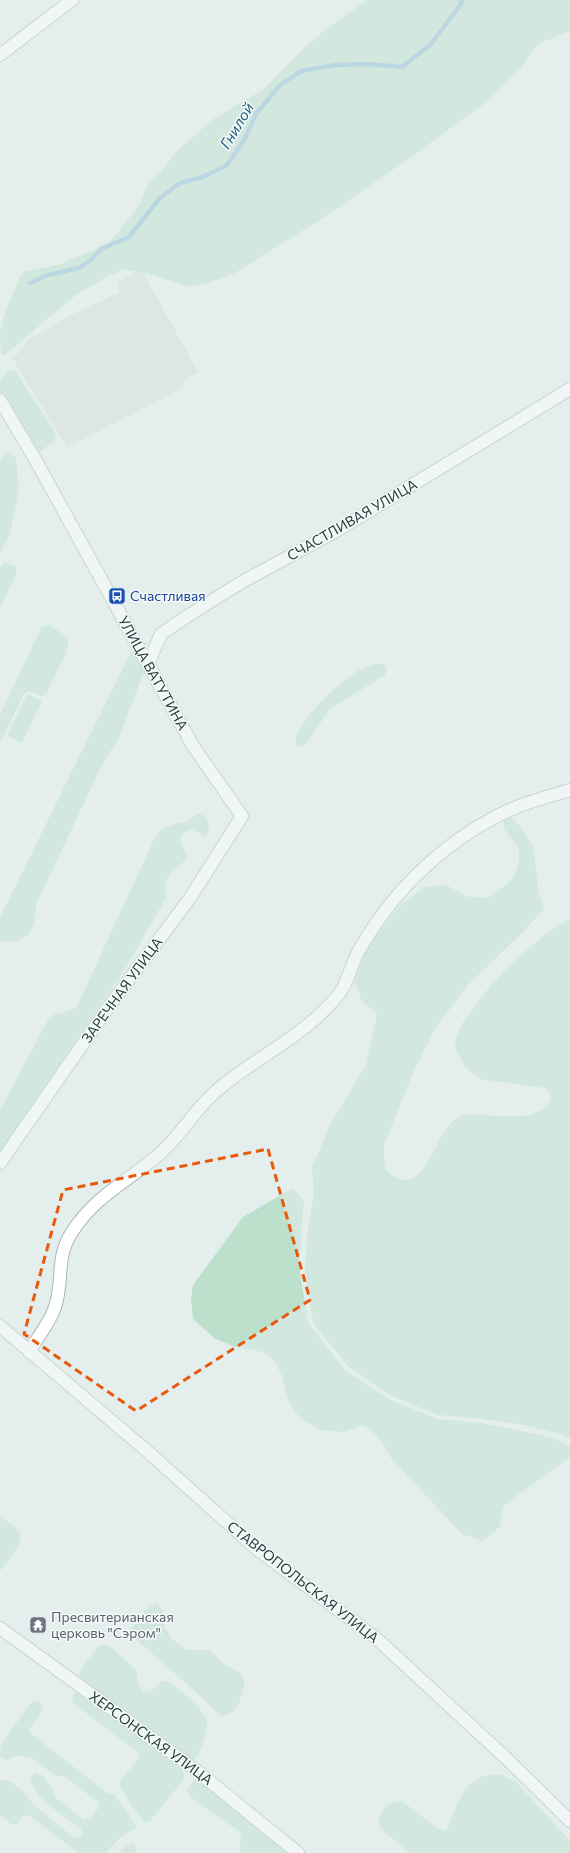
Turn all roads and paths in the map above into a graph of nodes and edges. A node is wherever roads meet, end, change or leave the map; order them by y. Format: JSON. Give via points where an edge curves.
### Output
{"nodes":[{"id":1,"x":72,"y":0,"type":"edge"},
{"id":2,"x":3,"y":50,"type":"edge"},
{"id":3,"x":570,"y":389,"type":"edge"},
{"id":4,"x":0,"y":400,"type":"edge"},
{"id":5,"x":148,"y":664,"type":"junction"},
{"id":6,"x":570,"y":790,"type":"edge"},
{"id":7,"x":242,"y":816,"type":"joint"},
{"id":8,"x":0,"y":1163,"type":"edge"},
{"id":9,"x":0,"y":1326,"type":"edge"},
{"id":10,"x":29,"y":1352,"type":"junction"},
{"id":11,"x":0,"y":1628,"type":"edge"},
{"id":12,"x":570,"y":1821,"type":"edge"},
{"id":13,"x":298,"y":1853,"type":"edge"}],
"edges":[{"from":1,"to":2,"type":"street"},
{"from":3,"to":5,"type":"street","name":"СЧАСТЛИВАЯ УЛИЦА","via":[[338,530],[242,582],[190,615],[161,634]]},
{"from":4,"to":5,"type":"street","name":"УЛИЦА ВАТУТИНА"},
{"from":5,"to":7,"type":"street","name":"УЛИЦА ВАТУТИНА","via":[[193,746]]},
{"from":6,"to":10,"type":"street","via":[[512,809],[461,838],[415,875],[383,914],[360,948],[343,989],[331,1004],[289,1039],[215,1091],[158,1156],[110,1190],[87,1212],[72,1232],[62,1252],[54,1309]]},
{"from":7,"to":8,"type":"street","name":"ЗАРЕЧНАЯ УЛИЦА","via":[[190,898],[110,1005]]},
{"from":9,"to":10,"type":"street","name":"СТАВРОПОЛЬСКАЯ УЛИЦА"},
{"from":10,"to":12,"type":"street","name":"СТАВРОПОЛЬСКАЯ УЛИЦА","via":[[147,1451],[258,1550],[377,1639]]},
{"from":11,"to":13,"type":"street","name":"ХЕРСОНСКАЯ УЛИЦА","via":[[197,1771]]}]}
